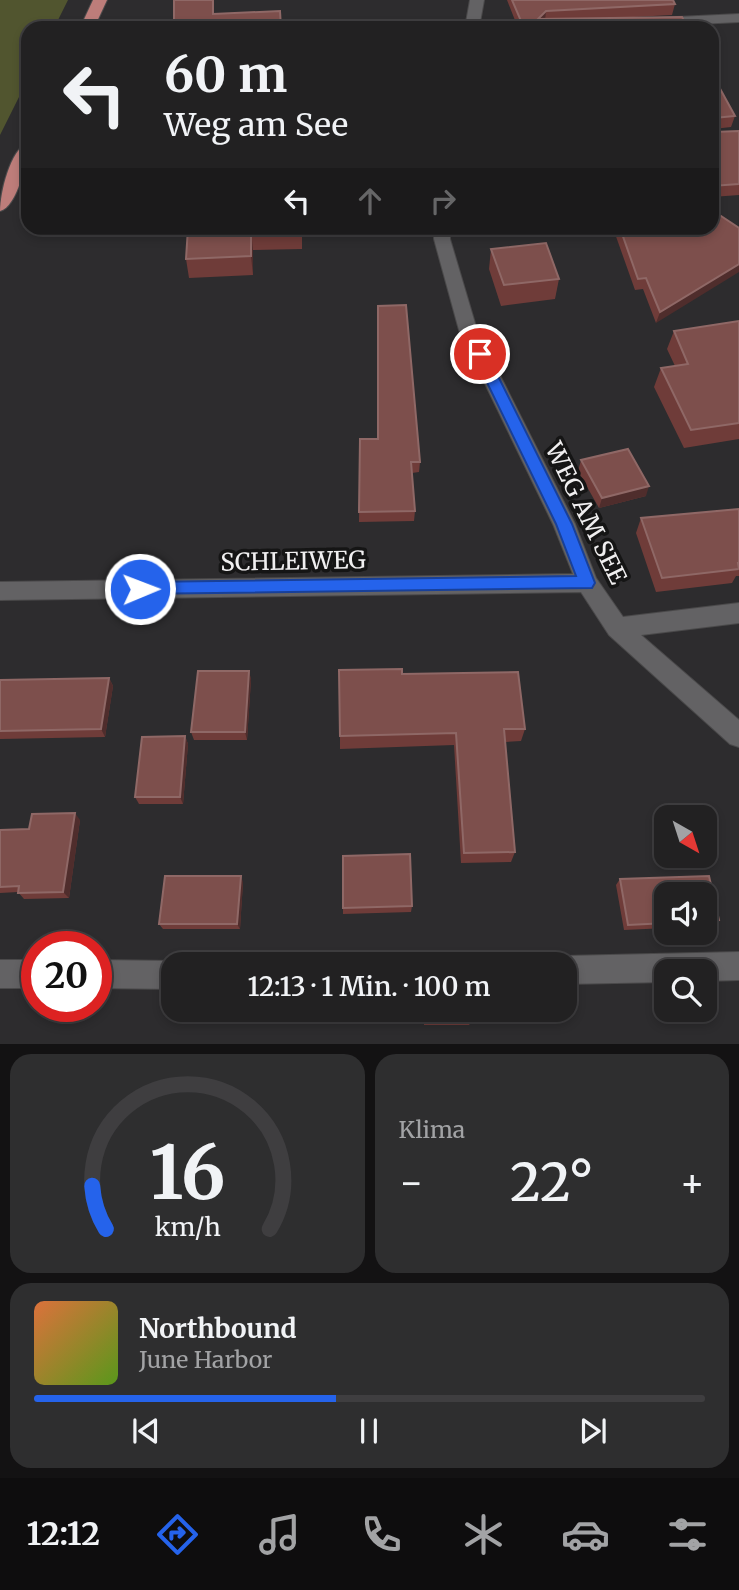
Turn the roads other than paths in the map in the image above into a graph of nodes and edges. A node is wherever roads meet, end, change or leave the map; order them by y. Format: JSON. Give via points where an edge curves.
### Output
{"nodes":[{"id":1,"x":100,"y":0,"type":"edge"},
{"id":2,"x":477,"y":0,"type":"edge"},
{"id":3,"x":739,"y":18,"type":"edge"},
{"id":4,"x":90,"y":21,"type":"edge"},
{"id":5,"x":473,"y":21,"type":"edge"},
{"id":6,"x":681,"y":21,"type":"edge"},
{"id":7,"x":21,"y":162,"type":"edge"},
{"id":8,"x":0,"y":206,"type":"edge"},
{"id":9,"x":442,"y":235,"type":"edge"},
{"id":10,"x":587,"y":583,"type":"junction"},
{"id":11,"x":0,"y":591,"type":"edge"},
{"id":12,"x":739,"y":613,"type":"edge"},
{"id":13,"x":617,"y":628,"type":"junction"},
{"id":14,"x":739,"y":736,"type":"edge"},
{"id":15,"x":739,"y":967,"type":"edge"},
{"id":16,"x":577,"y":970,"type":"edge"},
{"id":17,"x":0,"y":974,"type":"edge"},
{"id":18,"x":21,"y":974,"type":"edge"},
{"id":19,"x":112,"y":974,"type":"edge"},
{"id":20,"x":161,"y":975,"type":"edge"}],
"edges":[{"from":1,"to":4,"type":"main road"},
{"from":2,"to":5,"type":"lane"},
{"from":3,"to":6,"type":"lane"},
{"from":7,"to":8,"type":"main road"},
{"from":9,"to":10,"type":"lane","name":"WEG AM SEE","via":[[468,330],[564,524]]},
{"from":10,"to":11,"type":"lane","name":"SCHLEIWEG"},
{"from":10,"to":13,"type":"lane","name":"WEG AM SEE"},
{"from":12,"to":13,"type":"lane"},
{"from":13,"to":14,"type":"lane","name":"WEG AM SEE"},
{"from":15,"to":16,"type":"lane"},
{"from":17,"to":18,"type":"lane"},
{"from":19,"to":20,"type":"lane"}]}
